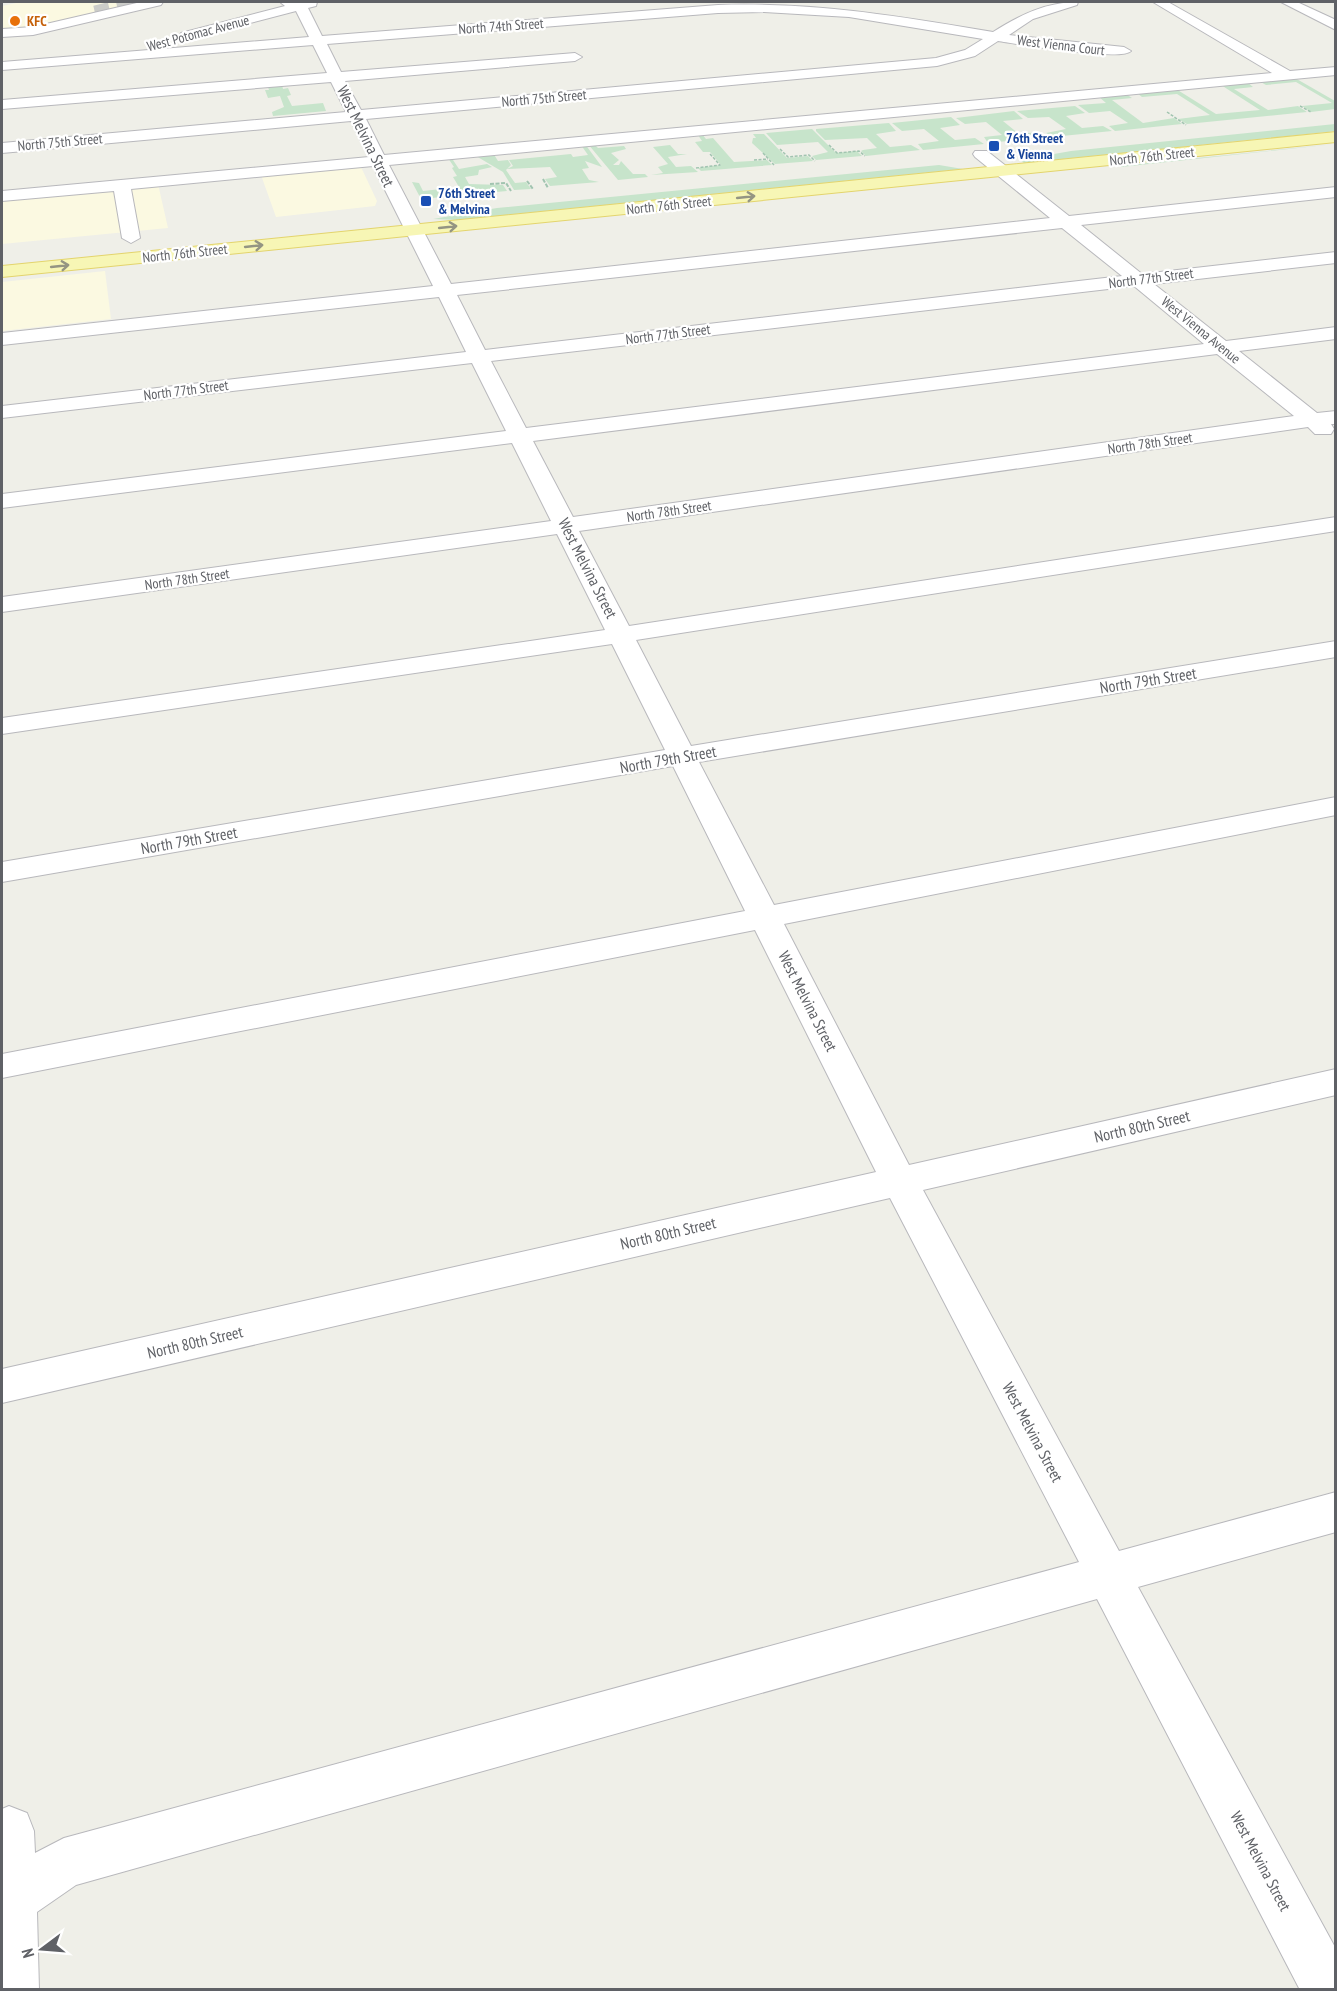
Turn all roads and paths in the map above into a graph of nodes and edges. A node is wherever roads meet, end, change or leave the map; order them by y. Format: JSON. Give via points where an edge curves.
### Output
{"nodes":[{"id":1,"x":156,"y":2,"type":"edge"},
{"id":2,"x":318,"y":2,"type":"edge"},
{"id":3,"x":1072,"y":2,"type":"edge"},
{"id":4,"x":1159,"y":2,"type":"edge"},
{"id":5,"x":1288,"y":2,"type":"edge"},
{"id":6,"x":293,"y":4,"type":"edge"},
{"id":7,"x":1335,"y":26,"type":"edge"},
{"id":8,"x":2,"y":33,"type":"edge"},
{"id":9,"x":999,"y":37,"type":"junction"},
{"id":10,"x":316,"y":40,"type":"junction"},
{"id":11,"x":1124,"y":51,"type":"dead end"},
{"id":12,"x":113,"y":57,"type":"junction"},
{"id":13,"x":575,"y":57,"type":"dead end"},
{"id":14,"x":2,"y":66,"type":"edge"},
{"id":15,"x":1335,"y":71,"type":"edge"},
{"id":16,"x":1287,"y":75,"type":"junction"},
{"id":17,"x":337,"y":76,"type":"junction"},
{"id":18,"x":2,"y":105,"type":"edge"},
{"id":19,"x":1300,"y":106,"type":"dead end"},
{"id":20,"x":1311,"y":112,"type":"dead end"},
{"id":21,"x":355,"y":115,"type":"junction"},
{"id":22,"x":1335,"y":137,"type":"edge"},
{"id":23,"x":825,"y":141,"type":"dead end"},
{"id":24,"x":777,"y":146,"type":"dead end"},
{"id":25,"x":2,"y":147,"type":"edge"},
{"id":26,"x":1009,"y":151,"type":"dead end"},
{"id":27,"x":763,"y":153,"type":"dead end"},
{"id":28,"x":975,"y":154,"type":"joint"},
{"id":29,"x":865,"y":156,"type":"dead end"},
{"id":30,"x":769,"y":159,"type":"junction"},
{"id":31,"x":377,"y":160,"type":"junction"},
{"id":32,"x":754,"y":160,"type":"dead end"},
{"id":33,"x":815,"y":161,"type":"dead end"},
{"id":34,"x":774,"y":165,"type":"dead end"},
{"id":35,"x":696,"y":167,"type":"dead end"},
{"id":36,"x":1002,"y":171,"type":"junction"},
{"id":37,"x":700,"y":172,"type":"dead end"},
{"id":38,"x":543,"y":179,"type":"dead end"},
{"id":39,"x":527,"y":181,"type":"dead end"},
{"id":40,"x":490,"y":184,"type":"dead end"},
{"id":41,"x":122,"y":185,"type":"junction"},
{"id":42,"x":548,"y":188,"type":"dead end"},
{"id":43,"x":533,"y":189,"type":"dead end"},
{"id":44,"x":511,"y":191,"type":"dead end"},
{"id":45,"x":1335,"y":192,"type":"edge"},
{"id":46,"x":2,"y":196,"type":"edge"},
{"id":47,"x":406,"y":215,"type":"junction"},
{"id":48,"x":1066,"y":222,"type":"junction"},
{"id":49,"x":137,"y":237,"type":"joint"},
{"id":50,"x":108,"y":240,"type":"dead end"},
{"id":51,"x":1335,"y":257,"type":"edge"},
{"id":52,"x":2,"y":272,"type":"edge"},
{"id":53,"x":1139,"y":280,"type":"junction"},
{"id":54,"x":446,"y":290,"type":"junction"},
{"id":55,"x":1335,"y":333,"type":"edge"},
{"id":56,"x":2,"y":339,"type":"edge"},
{"id":57,"x":1222,"y":347,"type":"junction"},
{"id":58,"x":480,"y":355,"type":"junction"},
{"id":59,"x":2,"y":412,"type":"edge"},
{"id":60,"x":1335,"y":417,"type":"edge"},
{"id":61,"x":1312,"y":420,"type":"junction"},
{"id":62,"x":521,"y":436,"type":"junction"},
{"id":63,"x":1335,"y":439,"type":"edge"},
{"id":64,"x":2,"y":501,"type":"edge"},
{"id":65,"x":1335,"y":524,"type":"edge"},
{"id":66,"x":566,"y":526,"type":"junction"},
{"id":67,"x":2,"y":604,"type":"edge"},
{"id":68,"x":622,"y":635,"type":"junction"},
{"id":69,"x":1335,"y":650,"type":"edge"},
{"id":70,"x":2,"y":726,"type":"edge"},
{"id":71,"x":683,"y":756,"type":"junction"},
{"id":72,"x":1335,"y":806,"type":"edge"},
{"id":73,"x":2,"y":872,"type":"edge"},
{"id":74,"x":764,"y":916,"type":"junction"},
{"id":75,"x":2,"y":1066,"type":"edge"},
{"id":76,"x":1335,"y":1082,"type":"edge"},
{"id":77,"x":899,"y":1180,"type":"junction"},
{"id":78,"x":2,"y":1386,"type":"edge"},
{"id":79,"x":1335,"y":1512,"type":"edge"},
{"id":80,"x":1108,"y":1574,"type":"junction"},
{"id":81,"x":2,"y":1834,"type":"edge"},
{"id":82,"x":11,"y":1900,"type":"junction"},
{"id":83,"x":13,"y":1989,"type":"edge"},
{"id":84,"x":1329,"y":1989,"type":"edge"}],
"edges":[{"from":1,"to":8,"type":"street","via":[[33,31]]},
{"from":2,"to":6,"type":"street","name":"West Potomac Avenue"},
{"from":3,"to":9,"type":"street","name":"North 75th Street","via":[[1028,16]]},
{"from":4,"to":16,"type":"street"},
{"from":5,"to":7,"type":"street"},
{"from":6,"to":10,"type":"street","name":"West Melvina Street"},
{"from":6,"to":12,"type":"street","name":"West Potomac Avenue"},
{"from":9,"to":10,"type":"street","name":"North 74th Street","via":[[852,14],[772,8]]},
{"from":9,"to":11,"type":"street","name":"West Vienna Court"},
{"from":9,"to":21,"type":"street","name":"North 75th Street","via":[[970,53],[891,68]]},
{"from":10,"to":12,"type":"street","name":"North 74th Street"},
{"from":10,"to":17,"type":"street","name":"West Melvina Street"},
{"from":12,"to":14,"type":"street","name":"North 74th Street"},
{"from":13,"to":17,"type":"street"},
{"from":15,"to":16,"type":"street"},
{"from":16,"to":31,"type":"street"},
{"from":17,"to":18,"type":"street"},
{"from":17,"to":21,"type":"street","name":"West Melvina Street"},
{"from":19,"to":20,"type":"path"},
{"from":21,"to":25,"type":"street","name":"North 75th Street"},
{"from":21,"to":31,"type":"street","name":"West Melvina Street"},
{"from":22,"to":36,"type":"main road","name":"North 76th Street"},
{"from":23,"to":29,"type":"path","via":[[837,153],[859,151]]},
{"from":24,"to":33,"type":"path","via":[[788,157],[809,155]]},
{"from":26,"to":28,"type":"main road"},
{"from":27,"to":30,"type":"path"},
{"from":28,"to":36,"type":"street","name":"West Vienna Avenue"},
{"from":30,"to":32,"type":"path"},
{"from":30,"to":34,"type":"path"},
{"from":31,"to":41,"type":"street"},
{"from":31,"to":47,"type":"street","name":"West Melvina Street"},
{"from":35,"to":37,"type":"path"},
{"from":47,"to":36,"type":"main road","name":"North 76th Street","one_way":true},
{"from":36,"to":48,"type":"street","name":"West Vienna Avenue"},
{"from":38,"to":42,"type":"path"},
{"from":39,"to":43,"type":"path"},
{"from":40,"to":44,"type":"path","via":[[506,183]]},
{"from":41,"to":46,"type":"street"},
{"from":41,"to":49,"type":"street"},
{"from":45,"to":48,"type":"street"},
{"from":52,"to":47,"type":"main road","name":"North 76th Street","one_way":true},
{"from":47,"to":54,"type":"street","name":"West Melvina Street"},
{"from":48,"to":53,"type":"street","name":"West Vienna Avenue"},
{"from":48,"to":54,"type":"street"},
{"from":49,"to":50,"type":"main road","name":"North 76th Street"},
{"from":51,"to":53,"type":"street","name":"North 77th Street"},
{"from":53,"to":57,"type":"street","name":"West Vienna Avenue"},
{"from":53,"to":58,"type":"street","name":"North 77th Street"},
{"from":54,"to":56,"type":"street"},
{"from":54,"to":58,"type":"street","name":"West Melvina Street"},
{"from":55,"to":57,"type":"street"},
{"from":57,"to":61,"type":"street","name":"West Vienna Avenue"},
{"from":57,"to":62,"type":"street"},
{"from":58,"to":59,"type":"street","name":"North 77th Street"},
{"from":58,"to":62,"type":"street","name":"West Melvina Street"},
{"from":60,"to":61,"type":"street","name":"North 78th Street"},
{"from":61,"to":63,"type":"street","name":"West Vienna Avenue"},
{"from":61,"to":66,"type":"street","name":"North 78th Street"},
{"from":62,"to":64,"type":"street"},
{"from":62,"to":66,"type":"street","name":"West Melvina Street"},
{"from":65,"to":68,"type":"street"},
{"from":66,"to":67,"type":"street","name":"North 78th Street"},
{"from":66,"to":68,"type":"street","name":"West Melvina Street"},
{"from":68,"to":70,"type":"street"},
{"from":68,"to":71,"type":"street","name":"West Melvina Street"},
{"from":69,"to":71,"type":"street","name":"North 79th Street"},
{"from":71,"to":73,"type":"street","name":"North 79th Street"},
{"from":71,"to":74,"type":"street","name":"West Melvina Street"},
{"from":72,"to":74,"type":"street"},
{"from":74,"to":75,"type":"street"},
{"from":74,"to":77,"type":"street","name":"West Melvina Street"},
{"from":76,"to":77,"type":"street","name":"North 80th Street"},
{"from":77,"to":78,"type":"street","name":"North 80th Street"},
{"from":77,"to":80,"type":"street","name":"West Melvina Street"},
{"from":79,"to":80,"type":"street"},
{"from":80,"to":82,"type":"street","via":[[64,1863]]},
{"from":80,"to":84,"type":"street","name":"West Melvina Street"},
{"from":81,"to":82,"type":"street","via":[[9,1831]]},
{"from":82,"to":83,"type":"street"}]}
